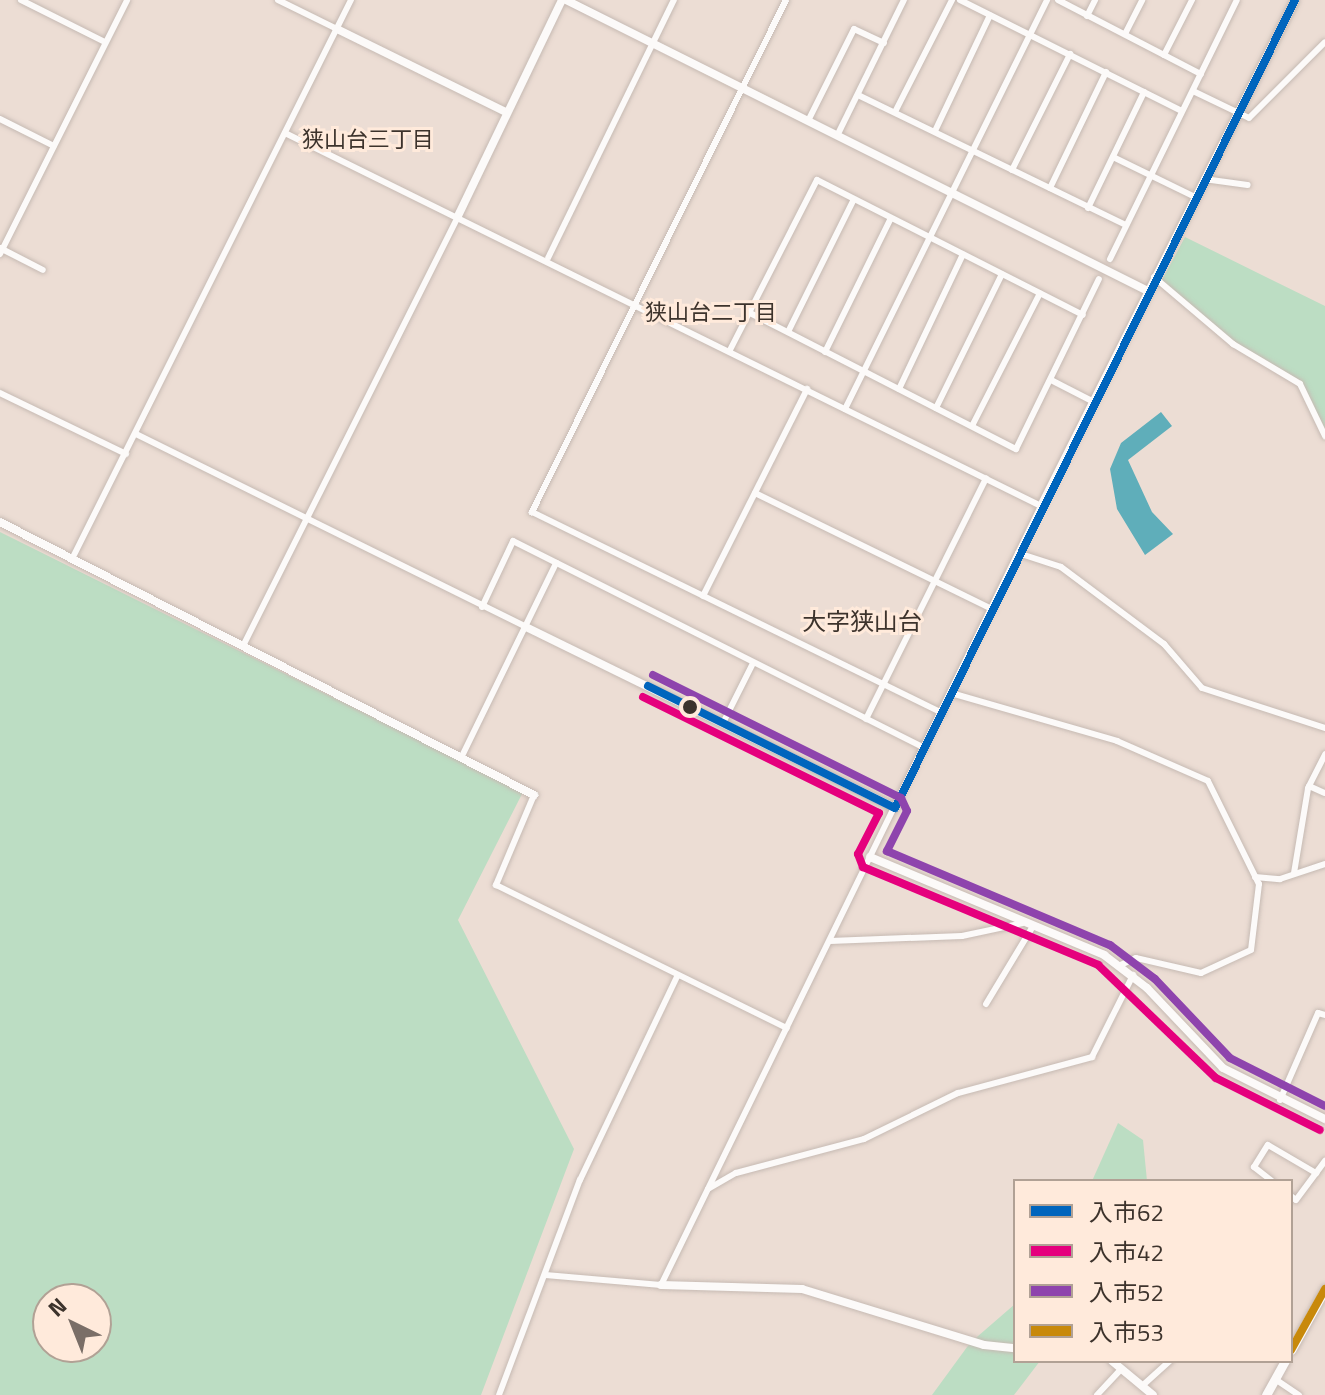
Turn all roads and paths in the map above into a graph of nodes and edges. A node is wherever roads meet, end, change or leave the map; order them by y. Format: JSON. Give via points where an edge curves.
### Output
{"nodes":[{"id":1,"x":21,"y":0,"type":"edge"},
{"id":2,"x":127,"y":0,"type":"edge"},
{"id":3,"x":278,"y":0,"type":"edge"},
{"id":4,"x":351,"y":0,"type":"edge"},
{"id":5,"x":564,"y":0,"type":"edge"},
{"id":6,"x":674,"y":0,"type":"edge"},
{"id":7,"x":786,"y":0,"type":"edge"},
{"id":8,"x":904,"y":0,"type":"edge"},
{"id":9,"x":952,"y":0,"type":"edge"},
{"id":10,"x":960,"y":0,"type":"edge"},
{"id":11,"x":1047,"y":0,"type":"edge"},
{"id":12,"x":1058,"y":0,"type":"edge"},
{"id":13,"x":1095,"y":0,"type":"edge"},
{"id":14,"x":1142,"y":0,"type":"edge"},
{"id":15,"x":1192,"y":0,"type":"edge"},
{"id":16,"x":1237,"y":0,"type":"edge"},
{"id":17,"x":1295,"y":0,"type":"edge"},
{"id":18,"x":990,"y":15,"type":"junction"},
{"id":19,"x":1087,"y":16,"type":"junction"},
{"id":20,"x":337,"y":29,"type":"junction"},
{"id":21,"x":1030,"y":33,"type":"junction"},
{"id":22,"x":1125,"y":34,"type":"junction"},
{"id":23,"x":105,"y":42,"type":"junction"},
{"id":24,"x":1325,"y":42,"type":"edge"},
{"id":25,"x":884,"y":43,"type":"junction"},
{"id":26,"x":652,"y":44,"type":"junction"},
{"id":27,"x":1070,"y":54,"type":"junction"},
{"id":28,"x":1164,"y":55,"type":"junction"},
{"id":29,"x":1106,"y":72,"type":"junction"},
{"id":30,"x":1201,"y":74,"type":"junction"},
{"id":31,"x":742,"y":89,"type":"junction"},
{"id":32,"x":1193,"y":91,"type":"junction"},
{"id":33,"x":1144,"y":92,"type":"junction"},
{"id":34,"x":858,"y":95,"type":"junction"},
{"id":35,"x":1182,"y":111,"type":"junction"},
{"id":36,"x":506,"y":112,"type":"junction"},
{"id":37,"x":895,"y":112,"type":"junction"},
{"id":38,"x":1236,"y":114,"type":"junction"},
{"id":39,"x":0,"y":119,"type":"edge"},
{"id":40,"x":808,"y":121,"type":"junction"},
{"id":41,"x":935,"y":131,"type":"junction"},
{"id":42,"x":285,"y":133,"type":"junction"},
{"id":43,"x":837,"y":136,"type":"junction"},
{"id":44,"x":54,"y":146,"type":"junction"},
{"id":45,"x":973,"y":150,"type":"junction"},
{"id":46,"x":1113,"y":157,"type":"junction"},
{"id":47,"x":1012,"y":170,"type":"junction"},
{"id":48,"x":1151,"y":176,"type":"junction"},
{"id":49,"x":1204,"y":179,"type":"junction"},
{"id":50,"x":1248,"y":185,"type":"dead end"},
{"id":51,"x":1050,"y":188,"type":"junction"},
{"id":52,"x":951,"y":193,"type":"junction"},
{"id":53,"x":1195,"y":197,"type":"junction"},
{"id":54,"x":854,"y":199,"type":"junction"},
{"id":55,"x":1088,"y":208,"type":"junction"},
{"id":56,"x":458,"y":216,"type":"junction"},
{"id":57,"x":891,"y":218,"type":"junction"},
{"id":58,"x":1126,"y":225,"type":"junction"},
{"id":59,"x":930,"y":238,"type":"junction"},
{"id":60,"x":1,"y":251,"type":"edge"},
{"id":61,"x":963,"y":254,"type":"junction"},
{"id":62,"x":548,"y":258,"type":"junction"},
{"id":63,"x":1110,"y":259,"type":"dead end"},
{"id":64,"x":43,"y":270,"type":"dead end"},
{"id":65,"x":1002,"y":274,"type":"junction"},
{"id":66,"x":1154,"y":277,"type":"junction"},
{"id":67,"x":1099,"y":279,"type":"dead end"},
{"id":68,"x":1146,"y":290,"type":"junction"},
{"id":69,"x":1040,"y":293,"type":"junction"},
{"id":70,"x":636,"y":304,"type":"junction"},
{"id":71,"x":750,"y":313,"type":"junction"},
{"id":72,"x":1083,"y":315,"type":"junction"},
{"id":73,"x":788,"y":332,"type":"junction"},
{"id":74,"x":730,"y":350,"type":"junction"},
{"id":75,"x":825,"y":352,"type":"junction"},
{"id":76,"x":864,"y":371,"type":"junction"},
{"id":77,"x":1051,"y":380,"type":"junction"},
{"id":78,"x":807,"y":389,"type":"junction"},
{"id":79,"x":899,"y":389,"type":"junction"},
{"id":80,"x":0,"y":393,"type":"edge"},
{"id":81,"x":1092,"y":401,"type":"junction"},
{"id":82,"x":936,"y":408,"type":"junction"},
{"id":83,"x":845,"y":409,"type":"junction"},
{"id":84,"x":972,"y":426,"type":"junction"},
{"id":85,"x":136,"y":434,"type":"junction"},
{"id":86,"x":1325,"y":436,"type":"edge"},
{"id":87,"x":126,"y":454,"type":"junction"},
{"id":88,"x":986,"y":478,"type":"junction"},
{"id":89,"x":755,"y":493,"type":"junction"},
{"id":90,"x":1041,"y":506,"type":"junction"},
{"id":91,"x":306,"y":519,"type":"junction"},
{"id":92,"x":0,"y":522,"type":"edge"},
{"id":93,"x":1018,"y":553,"type":"junction"},
{"id":94,"x":72,"y":559,"type":"junction"},
{"id":95,"x":556,"y":563,"type":"junction"},
{"id":96,"x":934,"y":581,"type":"junction"},
{"id":97,"x":703,"y":596,"type":"junction"},
{"id":98,"x":482,"y":607,"type":"junction"},
{"id":99,"x":992,"y":609,"type":"junction"},
{"id":100,"x":526,"y":627,"type":"junction"},
{"id":101,"x":243,"y":646,"type":"junction"},
{"id":102,"x":753,"y":663,"type":"junction"},
{"id":103,"x":883,"y":685,"type":"junction"},
{"id":104,"x":951,"y":693,"type":"junction"},
{"id":105,"x":942,"y":713,"type":"junction"},
{"id":106,"x":866,"y":719,"type":"junction"},
{"id":107,"x":723,"y":723,"type":"junction"},
{"id":108,"x":1325,"y":728,"type":"edge"},
{"id":109,"x":925,"y":748,"type":"junction"},
{"id":110,"x":1325,"y":754,"type":"edge"},
{"id":111,"x":462,"y":756,"type":"junction"},
{"id":112,"x":1309,"y":786,"type":"junction"},
{"id":113,"x":1325,"y":793,"type":"edge"},
{"id":114,"x":534,"y":795,"type":"joint"},
{"id":115,"x":895,"y":808,"type":"junction"},
{"id":116,"x":870,"y":857,"type":"junction"},
{"id":117,"x":1325,"y":864,"type":"edge"},
{"id":118,"x":1294,"y":873,"type":"junction"},
{"id":119,"x":1255,"y":877,"type":"junction"},
{"id":120,"x":1028,"y":925,"type":"junction"},
{"id":121,"x":830,"y":941,"type":"junction"},
{"id":122,"x":1120,"y":965,"type":"junction"},
{"id":123,"x":1133,"y":975,"type":"junction"},
{"id":124,"x":677,"y":977,"type":"junction"},
{"id":125,"x":986,"y":1004,"type":"dead end"},
{"id":126,"x":1325,"y":1006,"type":"edge"},
{"id":127,"x":1323,"y":1015,"type":"edge"},
{"id":128,"x":787,"y":1028,"type":"junction"},
{"id":129,"x":1280,"y":1100,"type":"junction"},
{"id":130,"x":1325,"y":1119,"type":"edge"},
{"id":131,"x":1325,"y":1161,"type":"edge"},
{"id":132,"x":1316,"y":1173,"type":"junction"},
{"id":133,"x":1269,"y":1179,"type":"edge"},
{"id":134,"x":707,"y":1190,"type":"junction"},
{"id":135,"x":1293,"y":1198,"type":"edge"},
{"id":136,"x":545,"y":1275,"type":"junction"},
{"id":137,"x":661,"y":1285,"type":"junction"},
{"id":138,"x":1325,"y":1289,"type":"edge"},
{"id":139,"x":1293,"y":1346,"type":"edge"},
{"id":140,"x":1013,"y":1348,"type":"edge"},
{"id":141,"x":1114,"y":1363,"type":"edge"},
{"id":142,"x":1168,"y":1363,"type":"edge"},
{"id":143,"x":1284,"y":1363,"type":"edge"},
{"id":144,"x":1121,"y":1369,"type":"junction"},
{"id":145,"x":1275,"y":1379,"type":"junction"},
{"id":146,"x":1142,"y":1386,"type":"junction"},
{"id":147,"x":499,"y":1395,"type":"edge"},
{"id":148,"x":1097,"y":1395,"type":"edge"},
{"id":149,"x":1153,"y":1395,"type":"edge"},
{"id":150,"x":1266,"y":1395,"type":"edge"},
{"id":151,"x":1299,"y":1395,"type":"edge"}],
"edges":[{"from":1,"to":23,"type":"street"},
{"from":2,"to":23,"type":"street"},
{"from":3,"to":20,"type":"street"},
{"from":4,"to":20,"type":"street"},
{"from":5,"to":26,"type":"street"},
{"from":5,"to":36,"type":"street"},
{"from":6,"to":26,"type":"street"},
{"from":7,"to":31,"type":"street"},
{"from":8,"to":25,"type":"street"},
{"from":9,"to":37,"type":"street"},
{"from":10,"to":18,"type":"street"},
{"from":11,"to":21,"type":"street"},
{"from":12,"to":19,"type":"street"},
{"from":13,"to":19,"type":"street"},
{"from":14,"to":22,"type":"street"},
{"from":15,"to":28,"type":"street"},
{"from":16,"to":30,"type":"street"},
{"from":17,"to":38,"type":"street"},
{"from":18,"to":21,"type":"street"},
{"from":18,"to":41,"type":"street"},
{"from":19,"to":22,"type":"street"},
{"from":20,"to":36,"type":"street"},
{"from":20,"to":42,"type":"street"},
{"from":21,"to":27,"type":"street"},
{"from":21,"to":45,"type":"street"},
{"from":22,"to":28,"type":"street"},
{"from":23,"to":44,"type":"street"},
{"from":24,"to":38,"type":"street","via":[[1249,118]]},
{"from":25,"to":34,"type":"street"},
{"from":25,"to":40,"type":"street","via":[[854,29]]},
{"from":26,"to":31,"type":"street"},
{"from":26,"to":62,"type":"street"},
{"from":27,"to":29,"type":"street"},
{"from":27,"to":47,"type":"street"},
{"from":28,"to":30,"type":"street"},
{"from":29,"to":33,"type":"street"},
{"from":29,"to":51,"type":"street"},
{"from":30,"to":32,"type":"street"},
{"from":31,"to":40,"type":"street"},
{"from":31,"to":70,"type":"street"},
{"from":32,"to":35,"type":"street"},
{"from":32,"to":38,"type":"street"},
{"from":33,"to":35,"type":"street"},
{"from":33,"to":46,"type":"street"},
{"from":34,"to":37,"type":"street"},
{"from":34,"to":43,"type":"street"},
{"from":35,"to":48,"type":"street"},
{"from":36,"to":56,"type":"street"},
{"from":37,"to":41,"type":"street"},
{"from":38,"to":49,"type":"street"},
{"from":39,"to":44,"type":"street"},
{"from":40,"to":43,"type":"street"},
{"from":41,"to":45,"type":"street"},
{"from":42,"to":56,"type":"street"},
{"from":42,"to":85,"type":"street"},
{"from":43,"to":52,"type":"street"},
{"from":44,"to":60,"type":"street"},
{"from":45,"to":47,"type":"street"},
{"from":45,"to":52,"type":"street"},
{"from":46,"to":48,"type":"street"},
{"from":46,"to":55,"type":"street"},
{"from":47,"to":51,"type":"street"},
{"from":48,"to":53,"type":"street"},
{"from":48,"to":58,"type":"street"},
{"from":49,"to":50,"type":"street"},
{"from":49,"to":53,"type":"street"},
{"from":51,"to":55,"type":"street"},
{"from":52,"to":59,"type":"street"},
{"from":52,"to":68,"type":"street"},
{"from":53,"to":66,"type":"street"},
{"from":54,"to":57,"type":"street"},
{"from":54,"to":71,"type":"street","via":[[817,180]]},
{"from":54,"to":73,"type":"street"},
{"from":55,"to":58,"type":"street"},
{"from":56,"to":62,"type":"street"},
{"from":56,"to":91,"type":"street"},
{"from":57,"to":59,"type":"street"},
{"from":57,"to":75,"type":"street"},
{"from":58,"to":63,"type":"street"},
{"from":59,"to":61,"type":"street"},
{"from":59,"to":76,"type":"street"},
{"from":60,"to":64,"type":"street"},
{"from":61,"to":65,"type":"street"},
{"from":61,"to":79,"type":"street"},
{"from":62,"to":70,"type":"street"},
{"from":65,"to":69,"type":"street"},
{"from":65,"to":82,"type":"street"},
{"from":66,"to":68,"type":"street"},
{"from":66,"to":86,"type":"street","via":[[1233,344],[1300,384]]},
{"from":67,"to":72,"type":"street"},
{"from":68,"to":81,"type":"street"},
{"from":69,"to":72,"type":"street"},
{"from":69,"to":84,"type":"street"},
{"from":70,"to":74,"type":"street"},
{"from":70,"to":97,"type":"street","via":[[532,512]]},
{"from":71,"to":73,"type":"street"},
{"from":71,"to":74,"type":"street"},
{"from":72,"to":77,"type":"street"},
{"from":73,"to":75,"type":"street"},
{"from":74,"to":78,"type":"street"},
{"from":75,"to":76,"type":"street"},
{"from":76,"to":79,"type":"street"},
{"from":76,"to":83,"type":"street"},
{"from":77,"to":81,"type":"street"},
{"from":77,"to":84,"type":"street","via":[[1016,449]]},
{"from":78,"to":83,"type":"street"},
{"from":78,"to":89,"type":"street"},
{"from":79,"to":82,"type":"street"},
{"from":80,"to":87,"type":"street"},
{"from":81,"to":90,"type":"street"},
{"from":82,"to":84,"type":"street"},
{"from":83,"to":88,"type":"street"},
{"from":85,"to":87,"type":"street"},
{"from":85,"to":91,"type":"street"},
{"from":87,"to":94,"type":"street"},
{"from":88,"to":90,"type":"street"},
{"from":88,"to":96,"type":"street"},
{"from":89,"to":96,"type":"street"},
{"from":89,"to":97,"type":"street"},
{"from":90,"to":93,"type":"street"},
{"from":91,"to":98,"type":"street"},
{"from":91,"to":101,"type":"street"},
{"from":92,"to":94,"type":"street"},
{"from":93,"to":99,"type":"street"},
{"from":93,"to":108,"type":"street","via":[[1061,567],[1164,644],[1202,688]]},
{"from":94,"to":101,"type":"street"},
{"from":95,"to":98,"type":"street","via":[[513,541]]},
{"from":95,"to":100,"type":"street"},
{"from":95,"to":102,"type":"street"},
{"from":96,"to":99,"type":"street"},
{"from":96,"to":103,"type":"street"},
{"from":97,"to":103,"type":"street"},
{"from":98,"to":100,"type":"street"},
{"from":99,"to":104,"type":"street"},
{"from":100,"to":107,"type":"street"},
{"from":100,"to":111,"type":"street"},
{"from":101,"to":111,"type":"street"},
{"from":102,"to":106,"type":"street"},
{"from":102,"to":107,"type":"street"},
{"from":103,"to":105,"type":"street"},
{"from":103,"to":106,"type":"street"},
{"from":104,"to":105,"type":"street"},
{"from":104,"to":119,"type":"street","via":[[1198,773]]},
{"from":105,"to":109,"type":"street"},
{"from":106,"to":109,"type":"street"},
{"from":107,"to":115,"type":"street"},
{"from":109,"to":115,"type":"street"},
{"from":110,"to":112,"type":"street"},
{"from":111,"to":114,"type":"street"},
{"from":112,"to":113,"type":"street"},
{"from":112,"to":118,"type":"street"},
{"from":114,"to":124,"type":"street","via":[[493,883]]},
{"from":115,"to":116,"type":"street"},
{"from":116,"to":120,"type":"street"},
{"from":116,"to":121,"type":"street"},
{"from":117,"to":118,"type":"street"},
{"from":118,"to":119,"type":"street"},
{"from":119,"to":122,"type":"street","via":[[1255,940],[1244,958],[1201,973],[1136,958]]},
{"from":120,"to":121,"type":"street","via":[[962,936]]},
{"from":120,"to":122,"type":"street"},
{"from":120,"to":125,"type":"street"},
{"from":121,"to":128,"type":"street"},
{"from":122,"to":123,"type":"street"},
{"from":123,"to":129,"type":"street","via":[[1211,1058]]},
{"from":123,"to":134,"type":"street","via":[[1092,1057],[958,1093],[864,1139],[736,1173]]},
{"from":124,"to":128,"type":"street"},
{"from":124,"to":136,"type":"street","via":[[598,1138]]},
{"from":126,"to":127,"type":"street"},
{"from":127,"to":129,"type":"street"},
{"from":128,"to":134,"type":"street"},
{"from":129,"to":130,"type":"street"},
{"from":131,"to":132,"type":"street"},
{"from":132,"to":133,"type":"street","via":[[1268,1145],[1254,1167]]},
{"from":132,"to":135,"type":"street"},
{"from":134,"to":137,"type":"street"},
{"from":136,"to":137,"type":"street"},
{"from":136,"to":147,"type":"street"},
{"from":137,"to":140,"type":"street","via":[[802,1289],[984,1345]]},
{"from":138,"to":139,"type":"main road"},
{"from":141,"to":144,"type":"street"},
{"from":142,"to":146,"type":"street"},
{"from":143,"to":145,"type":"main road"},
{"from":144,"to":146,"type":"street"},
{"from":144,"to":148,"type":"street"},
{"from":145,"to":150,"type":"main road"},
{"from":145,"to":151,"type":"street"},
{"from":146,"to":149,"type":"street"}]}
